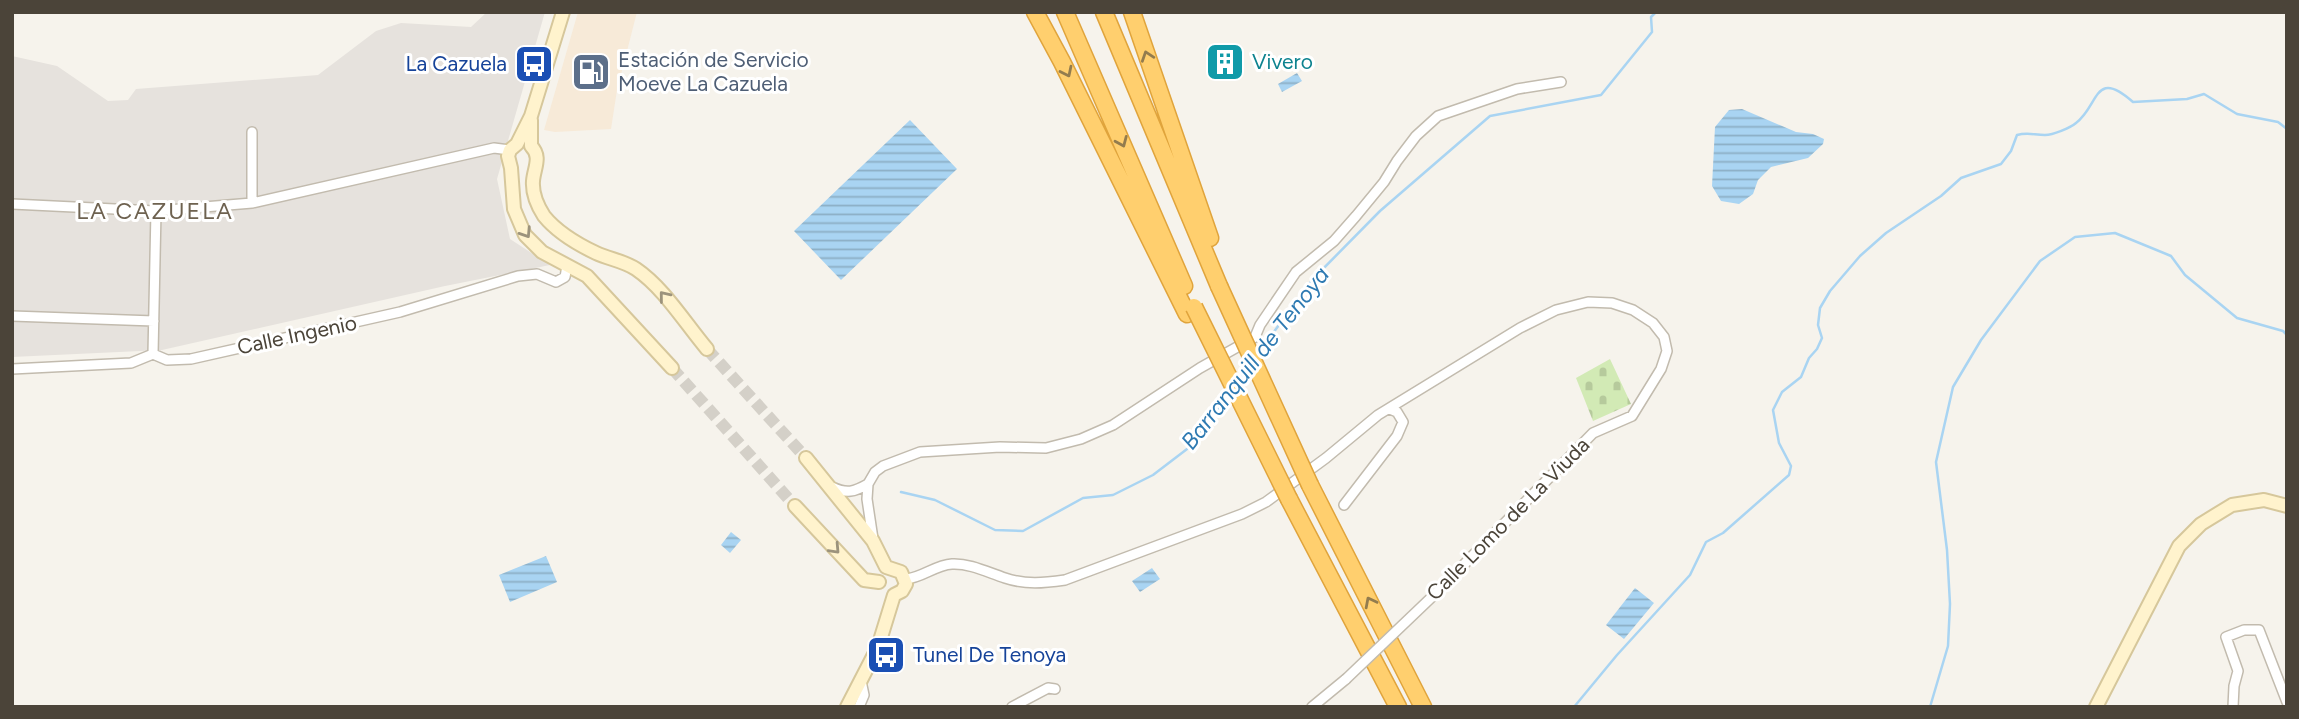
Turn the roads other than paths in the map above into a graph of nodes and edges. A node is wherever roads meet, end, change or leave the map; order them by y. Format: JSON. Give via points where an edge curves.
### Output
{"nodes":[{"id":1,"x":563,"y":12,"type":"edge"},
{"id":2,"x":1035,"y":12,"type":"edge"},
{"id":3,"x":1065,"y":12,"type":"edge"},
{"id":4,"x":1104,"y":12,"type":"edge"},
{"id":5,"x":1132,"y":12,"type":"edge"},
{"id":6,"x":1561,"y":82,"type":"dead end"},
{"id":7,"x":531,"y":116,"type":"junction"},
{"id":8,"x":251,"y":132,"type":"dead end"},
{"id":9,"x":531,"y":146,"type":"junction"},
{"id":10,"x":514,"y":147,"type":"junction"},
{"id":11,"x":535,"y":166,"type":"junction"},
{"id":12,"x":511,"y":168,"type":"junction"},
{"id":13,"x":252,"y":203,"type":"junction"},
{"id":14,"x":12,"y":204,"type":"edge"},
{"id":15,"x":156,"y":211,"type":"junction"},
{"id":16,"x":567,"y":265,"type":"junction"},
{"id":17,"x":1223,"y":284,"type":"junction"},
{"id":18,"x":1190,"y":311,"type":"junction"},
{"id":19,"x":12,"y":316,"type":"edge"},
{"id":20,"x":154,"y":321,"type":"junction"},
{"id":21,"x":707,"y":349,"type":"tunnel mouth"},
{"id":22,"x":153,"y":354,"type":"junction"},
{"id":23,"x":672,"y":368,"type":"tunnel mouth"},
{"id":24,"x":12,"y":369,"type":"edge"},
{"id":25,"x":1390,"y":409,"type":"junction"},
{"id":26,"x":806,"y":458,"type":"tunnel mouth"},
{"id":27,"x":868,"y":484,"type":"junction"},
{"id":28,"x":828,"y":486,"type":"junction"},
{"id":29,"x":1344,"y":505,"type":"dead end"},
{"id":30,"x":795,"y":506,"type":"tunnel mouth"},
{"id":31,"x":2287,"y":506,"type":"edge"},
{"id":32,"x":873,"y":541,"type":"junction"},
{"id":33,"x":886,"y":567,"type":"junction"},
{"id":34,"x":906,"y":579,"type":"junction"},
{"id":35,"x":879,"y":582,"type":"junction"},
{"id":36,"x":894,"y":595,"type":"junction"},
{"id":37,"x":861,"y":679,"type":"junction"},
{"id":38,"x":1055,"y":689,"type":"dead end"},
{"id":39,"x":2287,"y":702,"type":"edge"},
{"id":40,"x":847,"y":707,"type":"edge"},
{"id":41,"x":859,"y":707,"type":"edge"},
{"id":42,"x":1012,"y":707,"type":"edge"},
{"id":43,"x":1312,"y":707,"type":"edge"},
{"id":44,"x":1398,"y":707,"type":"edge"},
{"id":45,"x":1423,"y":707,"type":"edge"},
{"id":46,"x":2096,"y":707,"type":"edge"},
{"id":47,"x":2233,"y":707,"type":"edge"}],
"edges":[{"from":1,"to":7,"type":"main road"},
{"from":2,"to":18,"type":"highway","one_way":true},
{"from":3,"to":18,"type":"highway","one_way":true},
{"from":4,"to":17,"type":"highway"},
{"from":17,"to":5,"type":"highway","one_way":true},
{"from":6,"to":27,"type":"street","via":[[1517,89],[1438,116],[1416,136],[1334,241],[1296,272],[1255,337],[1113,425],[1046,448],[920,452],[883,466]]},
{"from":7,"to":9,"type":"main road"},
{"from":7,"to":10,"type":"main road"},
{"from":8,"to":13,"type":"street"},
{"from":9,"to":10,"type":"main road"},
{"from":9,"to":11,"type":"main road","via":[[537,155]]},
{"from":10,"to":12,"type":"main road","via":[[508,156]]},
{"from":10,"to":13,"type":"street"},
{"from":11,"to":12,"type":"main road","via":[[521,173]]},
{"from":21,"to":11,"type":"main road","one_way":true,"via":[[649,278],[566,237],[545,217],[535,202]]},
{"from":12,"to":16,"type":"main road","one_way":true,"via":[[514,209],[525,235],[542,252]]},
{"from":13,"to":15,"type":"street"},
{"from":14,"to":15,"type":"street"},
{"from":15,"to":20,"type":"street"},
{"from":16,"to":22,"type":"street","name":"Calle Ingenio","via":[[565,277],[556,282],[537,274],[518,276],[400,312],[191,359],[167,360]]},
{"from":16,"to":23,"type":"main road","via":[[587,276]]},
{"from":45,"to":17,"type":"highway","one_way":true,"bridge":true,"via":[[1310,485]]},
{"from":18,"to":44,"type":"highway","bridge":true},
{"from":19,"to":20,"type":"street"},
{"from":20,"to":22,"type":"street"},
{"from":22,"to":24,"type":"street","name":"Calle Ingenio","via":[[131,363]]},
{"from":25,"to":29,"type":"street","via":[[1403,422],[1397,436]]},
{"from":25,"to":34,"type":"street","name":"Calle Lomo de La Viuda","via":[[1266,502],[1065,579],[1038,584],[953,564]]},
{"from":25,"to":43,"type":"street","name":"Calle Lomo de La Viuda","bridge":true,"via":[[1556,310],[1588,302],[1612,303],[1653,323],[1664,337],[1667,351],[1661,369],[1632,416],[1593,433],[1435,594]]},
{"from":26,"to":28,"type":"main road"},
{"from":27,"to":28,"type":"street","via":[[854,492]]},
{"from":27,"to":32,"type":"street"},
{"from":28,"to":32,"type":"main road"},
{"from":30,"to":35,"type":"main road","one_way":true,"via":[[864,580]]},
{"from":31,"to":46,"type":"main road","via":[[2264,500],[2232,505],[2179,545]]},
{"from":32,"to":33,"type":"main road"},
{"from":33,"to":34,"type":"main road"},
{"from":33,"to":35,"type":"main road"},
{"from":34,"to":36,"type":"main road","via":[[905,588]]},
{"from":35,"to":36,"type":"main road","via":[[882,590]]},
{"from":36,"to":37,"type":"main road","via":[[878,647]]},
{"from":37,"to":40,"type":"main road"},
{"from":37,"to":41,"type":"street","via":[[864,695]]},
{"from":38,"to":42,"type":"street","via":[[1048,688]]},
{"from":39,"to":47,"type":"street","via":[[2259,630],[2244,630],[2226,637],[2238,671]]}]}
